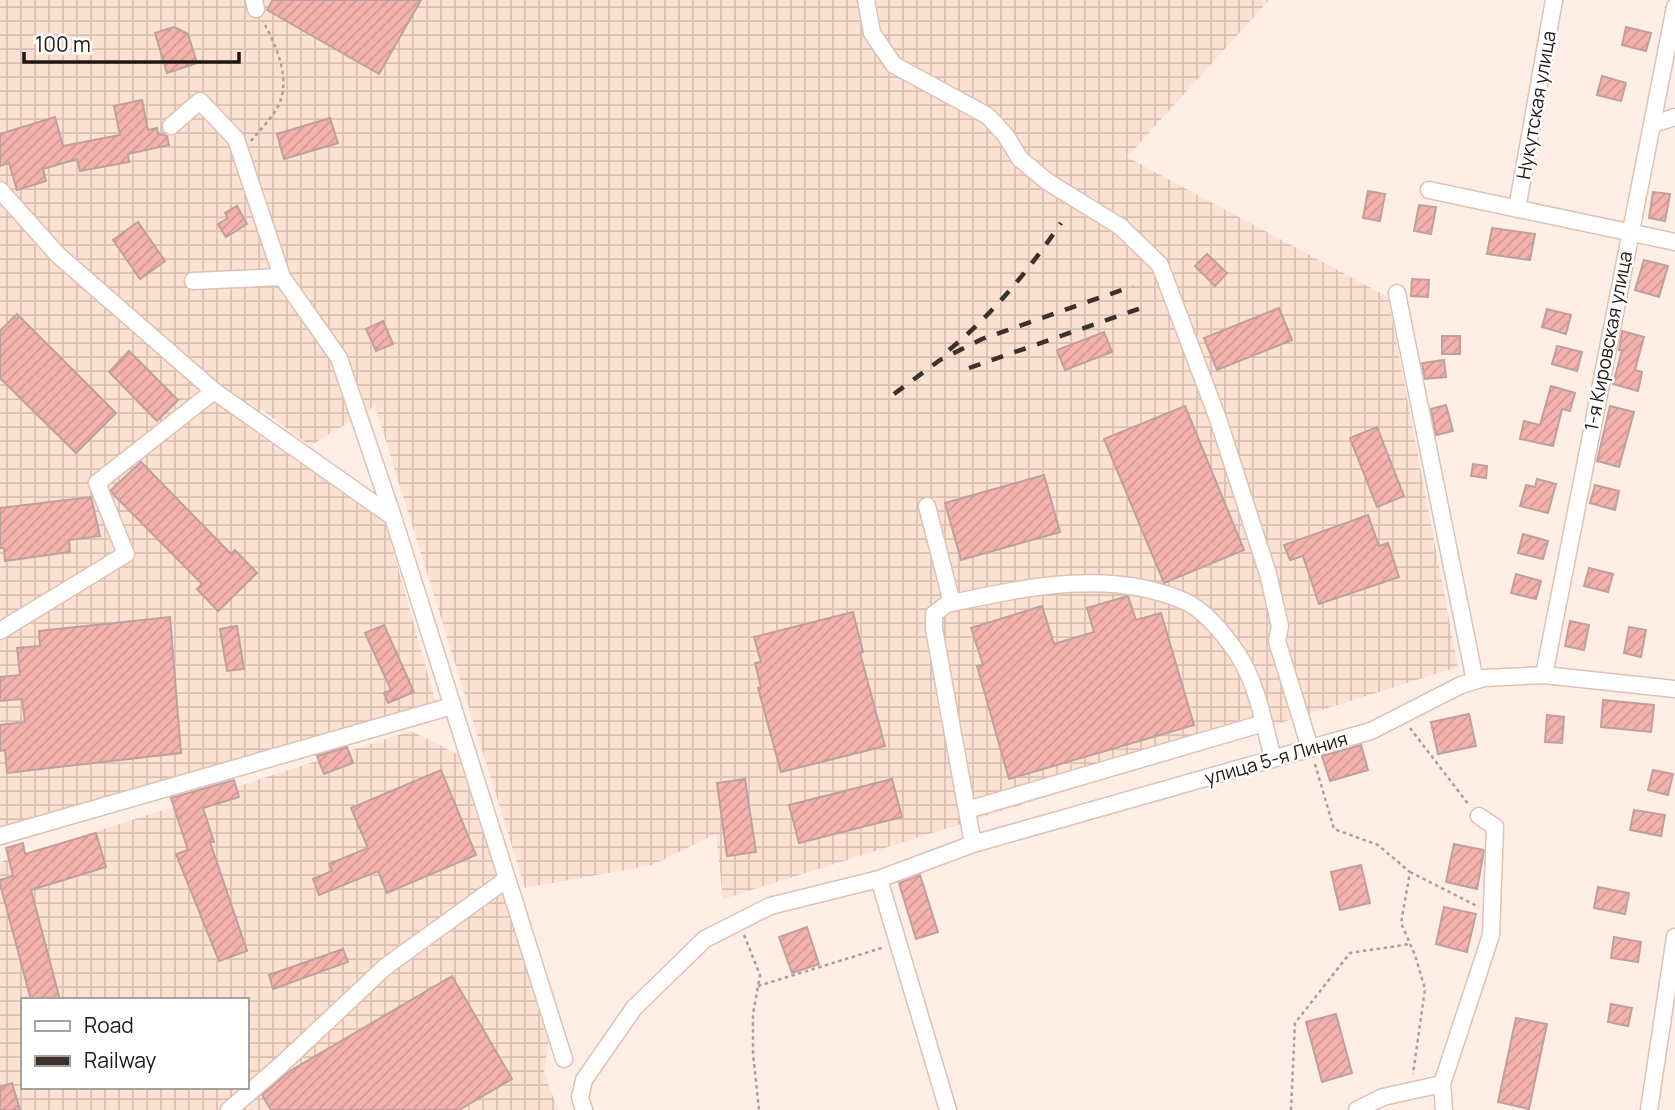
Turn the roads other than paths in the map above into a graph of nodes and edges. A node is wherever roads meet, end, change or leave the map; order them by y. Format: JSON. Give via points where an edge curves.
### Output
{"nodes":[{"id":1,"x":866,"y":0,"type":"edge"},
{"id":2,"x":1554,"y":0,"type":"edge"},
{"id":3,"x":1675,"y":8,"type":"edge"},
{"id":4,"x":1675,"y":117,"type":"edge"},
{"id":5,"x":1653,"y":124,"type":"junction"},
{"id":6,"x":171,"y":126,"type":"dead end"},
{"id":7,"x":0,"y":190,"type":"edge"},
{"id":8,"x":1429,"y":190,"type":"dead end"},
{"id":9,"x":1517,"y":209,"type":"junction"},
{"id":10,"x":1629,"y":232,"type":"junction"},
{"id":11,"x":1675,"y":242,"type":"edge"},
{"id":12,"x":282,"y":277,"type":"junction"},
{"id":13,"x":193,"y":281,"type":"dead end"},
{"id":14,"x":1397,"y":292,"type":"dead end"},
{"id":15,"x":214,"y":391,"type":"junction"},
{"id":16,"x":928,"y":506,"type":"dead end"},
{"id":17,"x":393,"y":517,"type":"junction"},
{"id":18,"x":952,"y":603,"type":"junction"},
{"id":19,"x":0,"y":631,"type":"edge"},
{"id":20,"x":1544,"y":675,"type":"junction"},
{"id":21,"x":1475,"y":681,"type":"junction"},
{"id":22,"x":1675,"y":689,"type":"edge"},
{"id":23,"x":452,"y":706,"type":"junction"},
{"id":24,"x":1264,"y":723,"type":"junction"},
{"id":25,"x":1310,"y":748,"type":"junction"},
{"id":26,"x":1273,"y":759,"type":"junction"},
{"id":27,"x":967,"y":810,"type":"junction"},
{"id":28,"x":1479,"y":816,"type":"road end"},
{"id":29,"x":0,"y":836,"type":"edge"},
{"id":30,"x":973,"y":844,"type":"junction"},
{"id":31,"x":507,"y":878,"type":"junction"},
{"id":32,"x":879,"y":879,"type":"junction"},
{"id":33,"x":1675,"y":937,"type":"edge"},
{"id":34,"x":564,"y":1059,"type":"dead end"},
{"id":35,"x":1442,"y":1084,"type":"junction"},
{"id":36,"x":582,"y":1104,"type":"edge"},
{"id":37,"x":229,"y":1110,"type":"edge"},
{"id":38,"x":948,"y":1110,"type":"edge"},
{"id":39,"x":1357,"y":1110,"type":"edge"},
{"id":40,"x":1444,"y":1110,"type":"edge"},
{"id":41,"x":1649,"y":1110,"type":"edge"}],
"edges":[{"from":1,"to":25,"type":"street","via":[[872,33],[894,65],[988,116],[1020,159],[1121,227],[1160,265],[1251,518],[1280,626],[1277,641]]},
{"from":2,"to":9,"type":"street","name":"Нукутская улица"},
{"from":3,"to":5,"type":"street","name":"1-я Кировская улица"},
{"from":4,"to":5,"type":"street"},
{"from":5,"to":10,"type":"street","name":"1-я Кировская улица"},
{"from":6,"to":12,"type":"street","via":[[200,101],[236,139]]},
{"from":7,"to":15,"type":"street","via":[[58,255]]},
{"from":8,"to":9,"type":"street"},
{"from":9,"to":10,"type":"street"},
{"from":10,"to":11,"type":"street"},
{"from":10,"to":20,"type":"street","name":"1-я Кировская улица"},
{"from":12,"to":13,"type":"street"},
{"from":12,"to":17,"type":"street","via":[[339,358]]},
{"from":14,"to":21,"type":"street"},
{"from":15,"to":17,"type":"street"},
{"from":15,"to":19,"type":"street","via":[[97,484],[126,554]]},
{"from":16,"to":18,"type":"street"},
{"from":17,"to":23,"type":"street"},
{"from":18,"to":24,"type":"street","via":[[1073,583],[1112,584],[1185,601],[1209,619],[1238,653]]},
{"from":18,"to":27,"type":"street","via":[[941,607],[933,620]]},
{"from":20,"to":21,"type":"street","name":"улица 5-я Линия"},
{"from":20,"to":22,"type":"street","name":"улица 5-я Линия"},
{"from":21,"to":25,"type":"street","name":"улица 5-я Линия","via":[[1371,731]]},
{"from":23,"to":29,"type":"street"},
{"from":23,"to":31,"type":"street"},
{"from":24,"to":26,"type":"street"},
{"from":24,"to":27,"type":"street"},
{"from":25,"to":26,"type":"street","name":"улица 5-я Линия"},
{"from":26,"to":30,"type":"street","name":"улица 5-я Линия"},
{"from":27,"to":30,"type":"street"},
{"from":28,"to":35,"type":"street","via":[[1495,827],[1491,935]]},
{"from":30,"to":32,"type":"street","name":"улица 5-я Линия"},
{"from":31,"to":34,"type":"street"},
{"from":31,"to":37,"type":"street","via":[[385,967]]},
{"from":32,"to":36,"type":"street","name":"улица 5-я Линия","via":[[770,906],[705,939],[634,1008],[584,1080]]},
{"from":32,"to":38,"type":"street"},
{"from":33,"to":41,"type":"street"},
{"from":35,"to":39,"type":"street","via":[[1383,1097]]},
{"from":35,"to":40,"type":"street"}]}
